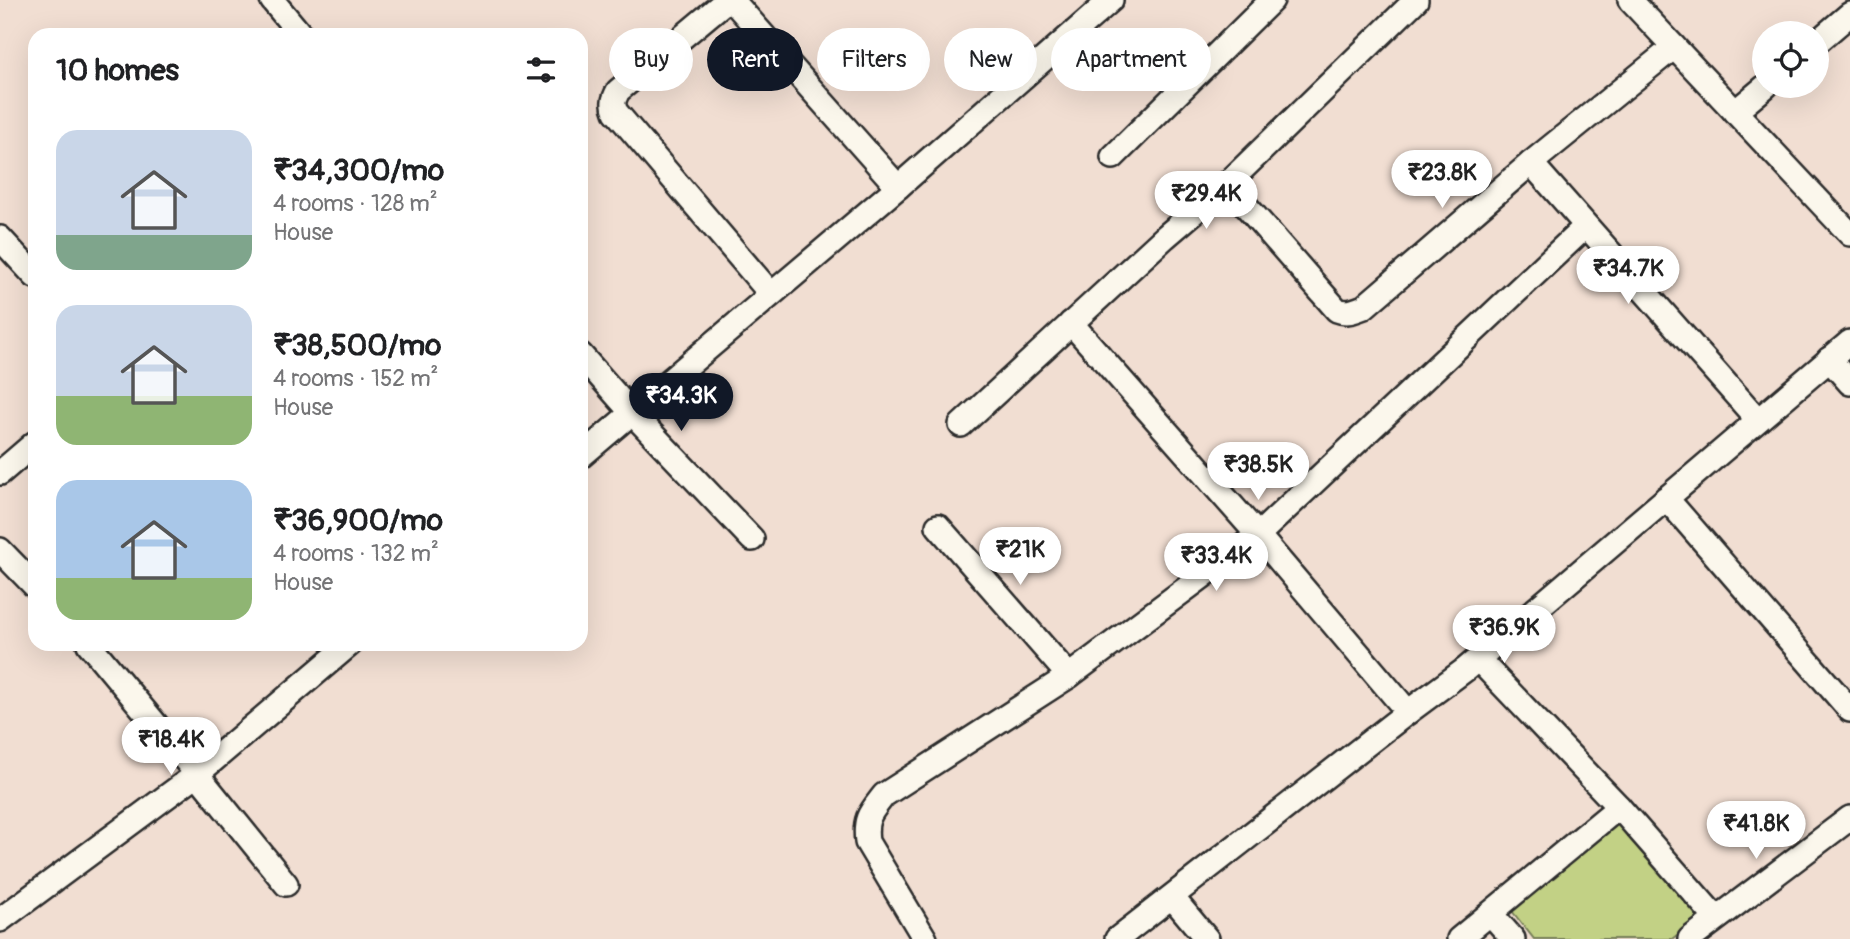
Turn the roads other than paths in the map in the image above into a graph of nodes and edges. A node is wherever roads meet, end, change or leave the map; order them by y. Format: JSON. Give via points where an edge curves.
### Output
{"nodes":[{"id":1,"x":272,"y":0,"type":"edge"},
{"id":2,"x":729,"y":0,"type":"edge"},
{"id":3,"x":1111,"y":0,"type":"edge"},
{"id":4,"x":1272,"y":0,"type":"edge"},
{"id":5,"x":1416,"y":0,"type":"edge"},
{"id":6,"x":1630,"y":0,"type":"edge"},
{"id":7,"x":1850,"y":14,"type":"edge"},
{"id":8,"x":295,"y":28,"type":"edge"},
{"id":9,"x":1829,"y":32,"type":"edge"},
{"id":10,"x":1674,"y":47,"type":"junction"},
{"id":11,"x":1752,"y":98,"type":"edge"},
{"id":12,"x":1735,"y":112,"type":"junction"},
{"id":13,"x":1113,"y":157,"type":"dead end"},
{"id":14,"x":1531,"y":163,"type":"junction"},
{"id":15,"x":1227,"y":184,"type":"junction"},
{"id":16,"x":898,"y":187,"type":"junction"},
{"id":17,"x":1586,"y":226,"type":"junction"},
{"id":18,"x":1850,"y":234,"type":"edge"},
{"id":19,"x":0,"y":238,"type":"edge"},
{"id":20,"x":28,"y":268,"type":"edge"},
{"id":21,"x":771,"y":294,"type":"junction"},
{"id":22,"x":1071,"y":323,"type":"junction"},
{"id":23,"x":1850,"y":342,"type":"edge"},
{"id":24,"x":1829,"y":359,"type":"junction"},
{"id":25,"x":588,"y":363,"type":"edge"},
{"id":26,"x":1850,"y":383,"type":"edge"},
{"id":27,"x":633,"y":414,"type":"junction"},
{"id":28,"x":1758,"y":420,"type":"junction"},
{"id":29,"x":961,"y":425,"type":"dead end"},
{"id":30,"x":28,"y":449,"type":"edge"},
{"id":31,"x":588,"y":450,"type":"edge"},
{"id":32,"x":0,"y":473,"type":"edge"},
{"id":33,"x":1666,"y":498,"type":"junction"},
{"id":34,"x":938,"y":526,"type":"dead end"},
{"id":35,"x":1258,"y":535,"type":"junction"},
{"id":36,"x":752,"y":539,"type":"dead end"},
{"id":37,"x":0,"y":550,"type":"edge"},
{"id":38,"x":28,"y":579,"type":"edge"},
{"id":39,"x":95,"y":651,"type":"edge"},
{"id":40,"x":342,"y":651,"type":"edge"},
{"id":41,"x":1478,"y":659,"type":"junction"},
{"id":42,"x":1069,"y":676,"type":"junction"},
{"id":43,"x":1850,"y":710,"type":"edge"},
{"id":44,"x":1408,"y":712,"type":"junction"},
{"id":45,"x":197,"y":774,"type":"junction"},
{"id":46,"x":1619,"y":807,"type":"junction"},
{"id":47,"x":1850,"y":818,"type":"edge"},
{"id":48,"x":286,"y":884,"type":"dead end"},
{"id":49,"x":1172,"y":897,"type":"junction"},
{"id":50,"x":1491,"y":914,"type":"junction"},
{"id":51,"x":1716,"y":918,"type":"junction"},
{"id":52,"x":0,"y":920,"type":"edge"},
{"id":53,"x":925,"y":939,"type":"edge"},
{"id":54,"x":1117,"y":939,"type":"edge"},
{"id":55,"x":1206,"y":939,"type":"edge"},
{"id":56,"x":1459,"y":939,"type":"edge"},
{"id":57,"x":1513,"y":939,"type":"edge"},
{"id":58,"x":1690,"y":939,"type":"edge"}],
"edges":[{"from":1,"to":8,"type":"street"},
{"from":2,"to":16,"type":"street"},
{"from":2,"to":21,"type":"street","via":[[618,91],[613,106]]},
{"from":3,"to":16,"type":"street"},
{"from":4,"to":13,"type":"street"},
{"from":5,"to":15,"type":"street"},
{"from":6,"to":10,"type":"street"},
{"from":7,"to":9,"type":"street"},
{"from":10,"to":12,"type":"street"},
{"from":10,"to":14,"type":"street"},
{"from":11,"to":12,"type":"street"},
{"from":12,"to":18,"type":"street"},
{"from":14,"to":15,"type":"street","via":[[1364,307],[1342,312]]},
{"from":14,"to":17,"type":"street"},
{"from":15,"to":22,"type":"street"},
{"from":16,"to":21,"type":"street"},
{"from":17,"to":28,"type":"street"},
{"from":17,"to":35,"type":"street"},
{"from":19,"to":20,"type":"street"},
{"from":21,"to":27,"type":"street"},
{"from":22,"to":29,"type":"street"},
{"from":22,"to":35,"type":"street"},
{"from":23,"to":24,"type":"street"},
{"from":24,"to":26,"type":"street"},
{"from":24,"to":28,"type":"street"},
{"from":25,"to":27,"type":"street"},
{"from":27,"to":31,"type":"street"},
{"from":27,"to":36,"type":"street"},
{"from":28,"to":33,"type":"street"},
{"from":30,"to":32,"type":"street"},
{"from":33,"to":41,"type":"street"},
{"from":33,"to":43,"type":"street"},
{"from":34,"to":42,"type":"street"},
{"from":35,"to":42,"type":"street"},
{"from":35,"to":44,"type":"street"},
{"from":37,"to":38,"type":"street"},
{"from":39,"to":45,"type":"street"},
{"from":40,"to":45,"type":"street"},
{"from":41,"to":44,"type":"street"},
{"from":41,"to":46,"type":"street"},
{"from":42,"to":53,"type":"street","via":[[884,795],[867,816],[867,842]]},
{"from":44,"to":49,"type":"street"},
{"from":45,"to":48,"type":"street"},
{"from":45,"to":52,"type":"street"},
{"from":46,"to":50,"type":"street"},
{"from":46,"to":51,"type":"street"},
{"from":47,"to":51,"type":"street"},
{"from":49,"to":54,"type":"street"},
{"from":49,"to":55,"type":"street"},
{"from":50,"to":56,"type":"street"},
{"from":50,"to":57,"type":"street"},
{"from":51,"to":58,"type":"street"}]}
